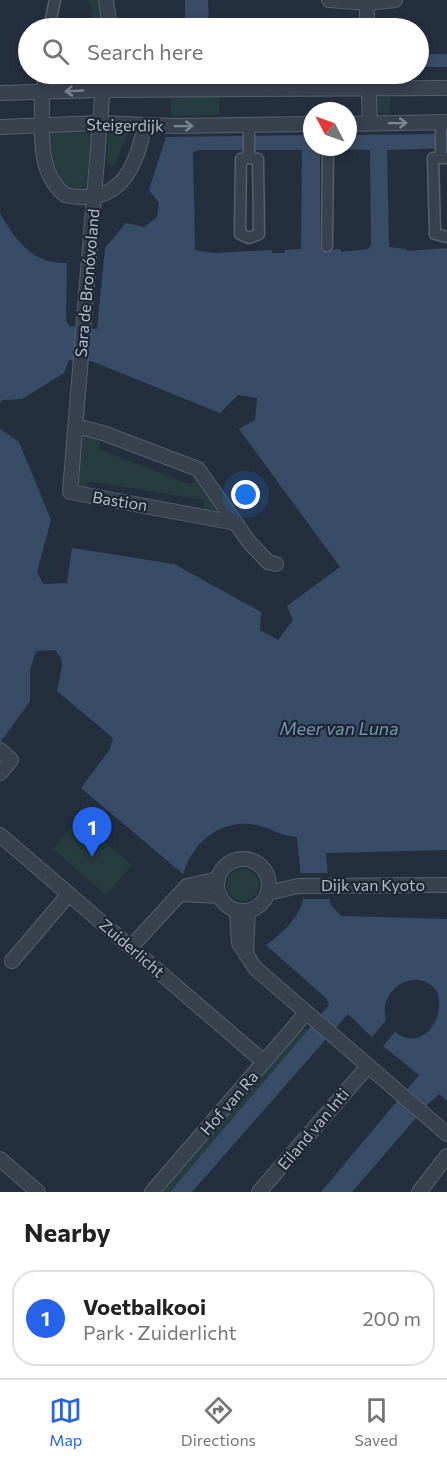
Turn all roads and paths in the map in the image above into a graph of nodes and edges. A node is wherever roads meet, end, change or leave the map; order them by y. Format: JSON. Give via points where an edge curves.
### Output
{"nodes":[{"id":1,"x":55,"y":0,"type":"edge"},
{"id":2,"x":106,"y":0,"type":"edge"},
{"id":3,"x":329,"y":0,"type":"edge"},
{"id":4,"x":395,"y":0,"type":"edge"},
{"id":5,"x":367,"y":1,"type":"edge"},
{"id":6,"x":51,"y":18,"type":"edge"},
{"id":7,"x":109,"y":18,"type":"edge"},
{"id":8,"x":367,"y":18,"type":"edge"},
{"id":9,"x":43,"y":84,"type":"edge"},
{"id":10,"x":103,"y":84,"type":"edge"},
{"id":11,"x":369,"y":84,"type":"edge"},
{"id":12,"x":447,"y":88,"type":"edge"},
{"id":13,"x":369,"y":89,"type":"junction"},
{"id":14,"x":102,"y":90,"type":"junction"},
{"id":15,"x":0,"y":93,"type":"edge"},
{"id":16,"x":42,"y":93,"type":"junction"},
{"id":17,"x":444,"y":122,"type":"edge"},
{"id":18,"x":101,"y":123,"type":"junction"},
{"id":19,"x":357,"y":123,"type":"edge"},
{"id":20,"x":370,"y":123,"type":"junction"},
{"id":21,"x":303,"y":124,"type":"edge"},
{"id":22,"x":249,"y":125,"type":"junction"},
{"id":23,"x":43,"y":126,"type":"junction"},
{"id":24,"x":0,"y":127,"type":"edge"},
{"id":25,"x":142,"y":137,"type":"dead end"},
{"id":26,"x":328,"y":156,"type":"edge"},
{"id":27,"x":249,"y":158,"type":"junction"},
{"id":28,"x":444,"y":158,"type":"edge"},
{"id":29,"x":95,"y":196,"type":"junction"},
{"id":30,"x":447,"y":237,"type":"edge"},
{"id":31,"x":327,"y":246,"type":"dead end"},
{"id":32,"x":80,"y":370,"type":"joint"},
{"id":33,"x":76,"y":426,"type":"junction"},
{"id":34,"x":236,"y":523,"type":"junction"},
{"id":35,"x":276,"y":564,"type":"dead end"},
{"id":36,"x":2,"y":752,"type":"edge"},
{"id":37,"x":0,"y":773,"type":"edge"},
{"id":38,"x":0,"y":835,"type":"edge"},
{"id":39,"x":268,"y":878,"type":"junction"},
{"id":40,"x":218,"y":879,"type":"junction"},
{"id":41,"x":447,"y":885,"type":"edge"},
{"id":42,"x":298,"y":886,"type":"junction"},
{"id":43,"x":268,"y":893,"type":"junction"},
{"id":44,"x":69,"y":894,"type":"junction"},
{"id":45,"x":180,"y":894,"type":"junction"},
{"id":46,"x":220,"y":896,"type":"junction"},
{"id":47,"x":243,"y":911,"type":"junction"},
{"id":48,"x":131,"y":947,"type":"junction"},
{"id":49,"x":12,"y":961,"type":"dead end"},
{"id":50,"x":310,"y":1016,"type":"junction"},
{"id":51,"x":264,"y":1062,"type":"junction"},
{"id":52,"x":368,"y":1066,"type":"junction"},
{"id":53,"x":447,"y":1134,"type":"edge"},
{"id":54,"x":447,"y":1156,"type":"edge"},
{"id":55,"x":0,"y":1159,"type":"edge"},
{"id":56,"x":38,"y":1192,"type":"edge"},
{"id":57,"x":152,"y":1192,"type":"edge"},
{"id":58,"x":259,"y":1192,"type":"edge"},
{"id":59,"x":419,"y":1192,"type":"edge"}],
"edges":[{"from":1,"to":6,"type":"street"},
{"from":2,"to":7,"type":"street"},
{"from":3,"to":5,"type":"street"},
{"from":4,"to":5,"type":"street"},
{"from":5,"to":8,"type":"street"},
{"from":9,"to":16,"type":"street","name":"Sara de Bronóvoland"},
{"from":10,"to":14,"type":"street","name":"Sara de Bronóvoland"},
{"from":11,"to":13,"type":"street"},
{"from":12,"to":13,"type":"street","name":"Steigerdijk"},
{"from":13,"to":14,"type":"street","name":"Steigerdijk"},
{"from":13,"to":20,"type":"street"},
{"from":14,"to":16,"type":"street","name":"Steigerdijk","one_way":true},
{"from":14,"to":18,"type":"street","name":"Sara de Bronóvoland"},
{"from":15,"to":16,"type":"street","name":"Steigerdijk"},
{"from":16,"to":23,"type":"street","name":"Sara de Bronóvoland"},
{"from":20,"to":17,"type":"street","one_way":true},
{"from":17,"to":28,"type":"street"},
{"from":18,"to":22,"type":"street","name":"Steigerdijk","one_way":true},
{"from":18,"to":23,"type":"street","name":"Steigerdijk"},
{"from":18,"to":29,"type":"street","name":"Sara de Bronóvoland"},
{"from":19,"to":20,"type":"street"},
{"from":21,"to":22,"type":"street","name":"Steigerdijk"},
{"from":22,"to":27,"type":"street"},
{"from":23,"to":24,"type":"street","name":"Steigerdijk"},
{"from":23,"to":29,"type":"street","name":"Sara de Bronóvoland","via":[[45,161],[57,189],[77,198]]},
{"from":25,"to":29,"type":"street","name":"Sara de Bronóvoland","via":[[126,177],[110,192]]},
{"from":26,"to":31,"type":"street"},
{"from":27,"to":27,"type":"street","via":[[258,159],[259,234],[249,238],[240,234],[241,159]]},
{"from":28,"to":30,"type":"street","via":[[433,158],[435,234]]},
{"from":29,"to":32,"type":"street","name":"Sara de Bronóvoland"},
{"from":32,"to":33,"type":"street","name":"Bastion"},
{"from":33,"to":34,"type":"street","via":[[198,469]]},
{"from":33,"to":34,"type":"street","name":"Bastion","via":[[69,492]]},
{"from":34,"to":35,"type":"street","via":[[268,562]]},
{"from":36,"to":37,"type":"street","via":[[11,760]]},
{"from":38,"to":44,"type":"street","name":"Zuiderlicht"},
{"from":39,"to":40,"type":"street","via":[[260,866],[247,860],[232,862]]},
{"from":39,"to":42,"type":"street","name":"Dijk van Kyoto"},
{"from":39,"to":43,"type":"street"},
{"from":40,"to":45,"type":"street","via":[[187,886]]},
{"from":40,"to":46,"type":"street"},
{"from":41,"to":42,"type":"street","name":"Dijk van Kyoto"},
{"from":42,"to":43,"type":"street","name":"Dijk van Kyoto"},
{"from":43,"to":47,"type":"street","via":[[261,904]]},
{"from":44,"to":48,"type":"street","name":"Zuiderlicht"},
{"from":44,"to":49,"type":"street"},
{"from":45,"to":46,"type":"street"},
{"from":45,"to":48,"type":"street"},
{"from":46,"to":47,"type":"street","via":[[224,903]]},
{"from":47,"to":50,"type":"street","via":[[246,954],[263,977]]},
{"from":48,"to":51,"type":"street","name":"Zuiderlicht"},
{"from":50,"to":51,"type":"street","name":"Hof van Ra"},
{"from":50,"to":52,"type":"street"},
{"from":51,"to":57,"type":"street","name":"Hof van Ra"},
{"from":52,"to":53,"type":"street"},
{"from":52,"to":58,"type":"street","name":"Eiland van Inti"},
{"from":54,"to":59,"type":"street"},
{"from":55,"to":56,"type":"street"}]}
